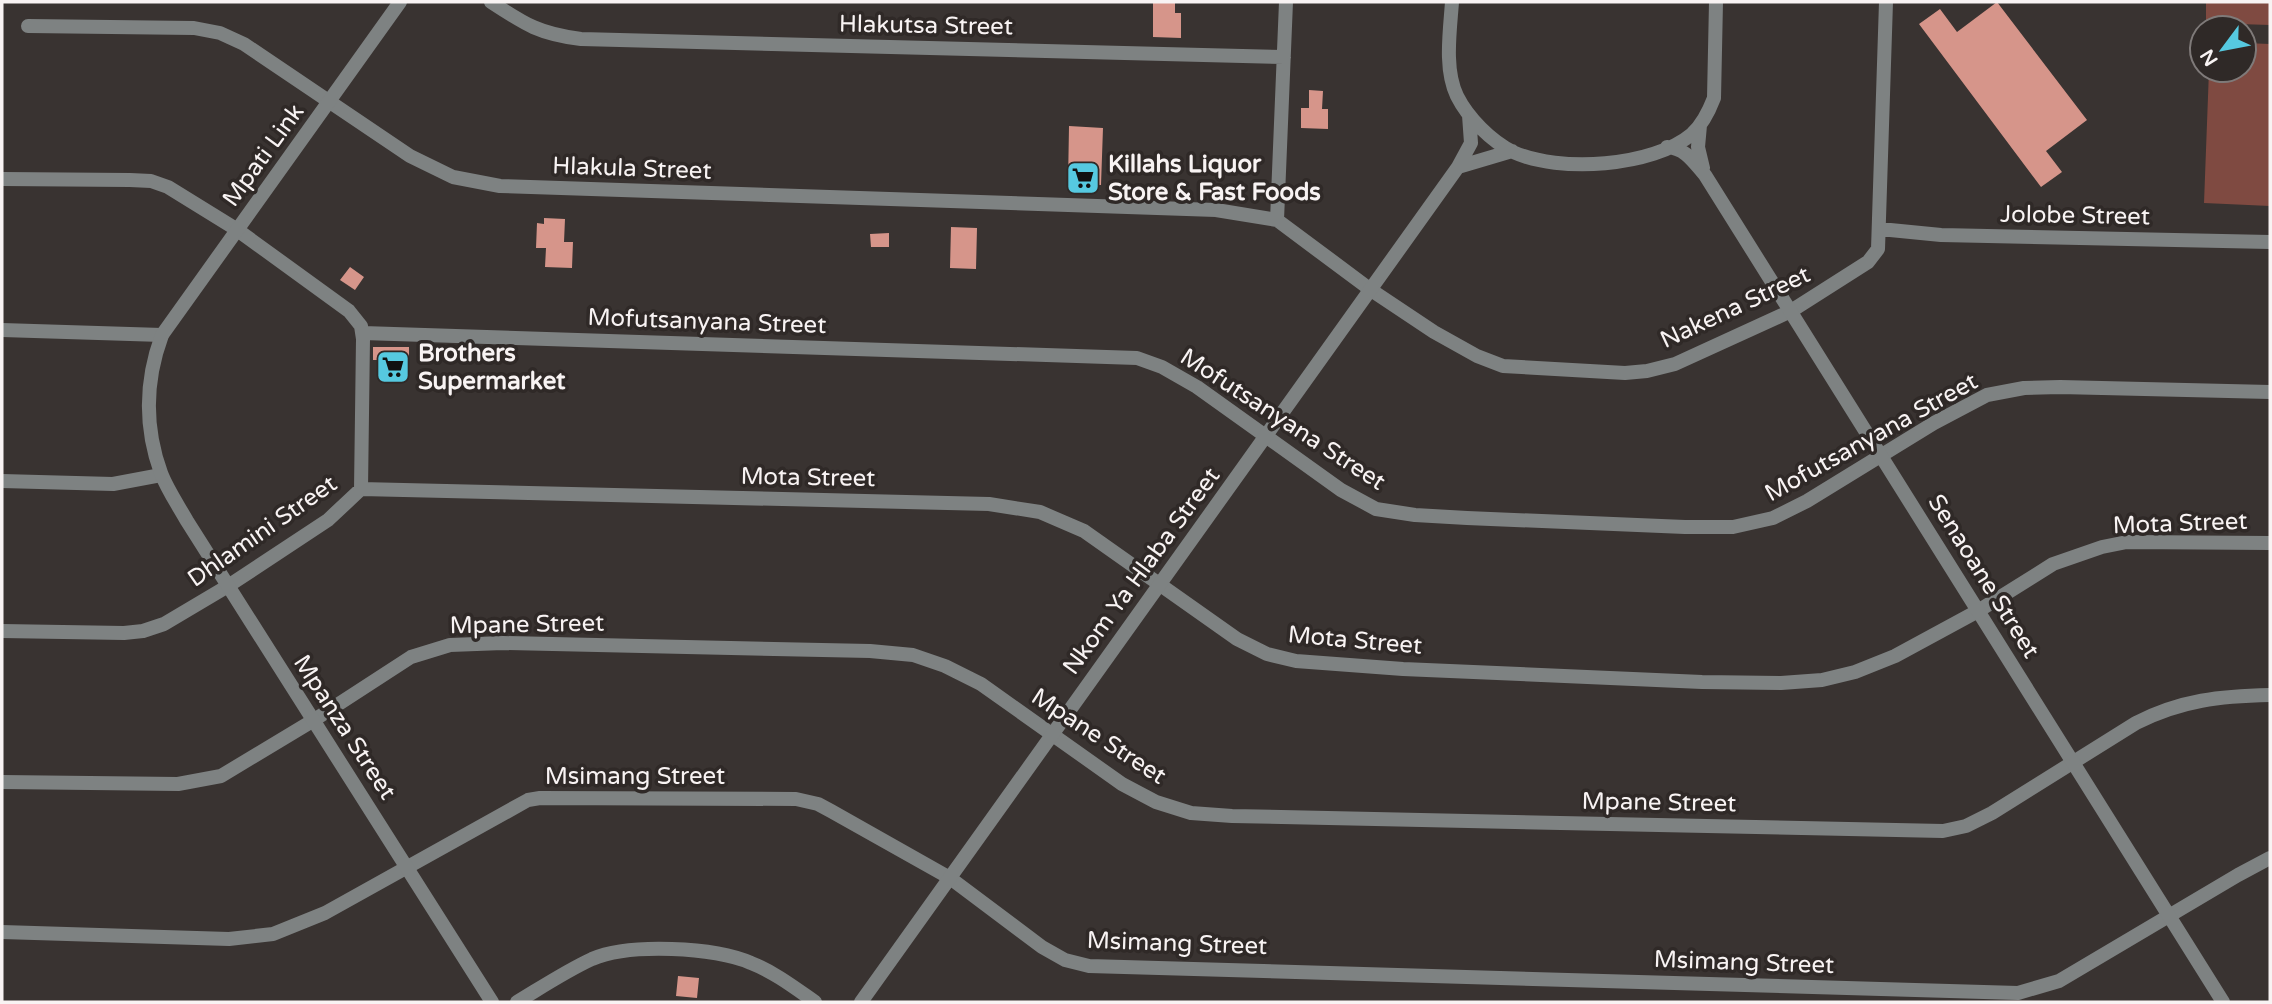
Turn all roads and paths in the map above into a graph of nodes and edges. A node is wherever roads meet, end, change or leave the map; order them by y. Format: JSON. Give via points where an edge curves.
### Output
{"nodes":[{"id":1,"x":400,"y":2,"type":"edge"},
{"id":2,"x":491,"y":2,"type":"edge"},
{"id":3,"x":1286,"y":2,"type":"edge"},
{"id":4,"x":1452,"y":2,"type":"edge"},
{"id":5,"x":1716,"y":2,"type":"edge"},
{"id":6,"x":1886,"y":2,"type":"edge"},
{"id":7,"x":27,"y":26,"type":"dead end"},
{"id":8,"x":1284,"y":57,"type":"junction"},
{"id":9,"x":329,"y":102,"type":"junction"},
{"id":10,"x":1469,"y":115,"type":"junction"},
{"id":11,"x":1700,"y":125,"type":"junction"},
{"id":12,"x":1667,"y":148,"type":"junction"},
{"id":13,"x":1512,"y":151,"type":"junction"},
{"id":14,"x":1458,"y":167,"type":"junction"},
{"id":15,"x":1705,"y":174,"type":"junction"},
{"id":16,"x":2,"y":179,"type":"edge"},
{"id":17,"x":1277,"y":220,"type":"junction"},
{"id":18,"x":236,"y":229,"type":"junction"},
{"id":19,"x":1880,"y":229,"type":"junction"},
{"id":20,"x":2270,"y":242,"type":"edge"},
{"id":21,"x":1371,"y":290,"type":"junction"},
{"id":22,"x":1791,"y":311,"type":"junction"},
{"id":23,"x":2,"y":330,"type":"edge"},
{"id":24,"x":363,"y":332,"type":"junction"},
{"id":25,"x":162,"y":335,"type":"junction"},
{"id":26,"x":2270,"y":392,"type":"edge"},
{"id":27,"x":147,"y":397,"type":"joint"},
{"id":28,"x":1267,"y":435,"type":"junction"},
{"id":29,"x":1881,"y":456,"type":"junction"},
{"id":30,"x":161,"y":475,"type":"junction"},
{"id":31,"x":2,"y":481,"type":"edge"},
{"id":32,"x":361,"y":489,"type":"junction"},
{"id":33,"x":2270,"y":543,"type":"edge"},
{"id":34,"x":1159,"y":585,"type":"junction"},
{"id":35,"x":228,"y":586,"type":"junction"},
{"id":36,"x":1978,"y":611,"type":"junction"},
{"id":37,"x":2,"y":631,"type":"edge"},
{"id":38,"x":2270,"y":695,"type":"edge"},
{"id":39,"x":314,"y":720,"type":"junction"},
{"id":40,"x":1053,"y":735,"type":"junction"},
{"id":41,"x":2073,"y":762,"type":"junction"},
{"id":42,"x":2,"y":782,"type":"edge"},
{"id":43,"x":2270,"y":858,"type":"edge"},
{"id":44,"x":408,"y":868,"type":"junction"},
{"id":45,"x":950,"y":878,"type":"junction"},
{"id":46,"x":2170,"y":917,"type":"junction"},
{"id":47,"x":2,"y":932,"type":"edge"},
{"id":48,"x":492,"y":1002,"type":"edge"},
{"id":49,"x":517,"y":1002,"type":"edge"},
{"id":50,"x":815,"y":1002,"type":"edge"},
{"id":51,"x":861,"y":1002,"type":"edge"},
{"id":52,"x":2223,"y":1002,"type":"edge"}],
"edges":[{"from":1,"to":9,"type":"street","name":"Mpati Link"},
{"from":2,"to":8,"type":"street","name":"Hlakutsa Street","via":[[535,29],[581,39]]},
{"from":3,"to":8,"type":"street"},
{"from":4,"to":10,"type":"street","via":[[1453,86]]},
{"from":5,"to":11,"type":"street","via":[[1714,98]]},
{"from":6,"to":19,"type":"street","name":"Nakena Street"},
{"from":7,"to":9,"type":"street","name":"Hlakula Street","via":[[194,28],[220,33],[244,44]]},
{"from":8,"to":17,"type":"street"},
{"from":9,"to":17,"type":"street","name":"Hlakula Street","via":[[421,162],[453,177],[500,186],[1216,210]]},
{"from":9,"to":18,"type":"street","name":"Mpati Link"},
{"from":10,"to":13,"type":"street"},
{"from":10,"to":14,"type":"street","name":"Nkom Ya Hlaba Street","via":[[1471,143]]},
{"from":11,"to":12,"type":"street"},
{"from":11,"to":15,"type":"street","name":"Senaoane Street","via":[[1699,155]]},
{"from":12,"to":13,"type":"street","via":[[1631,159],[1579,164]]},
{"from":12,"to":15,"type":"street","name":"Senaoane Street","via":[[1683,150]]},
{"from":13,"to":14,"type":"street"},
{"from":14,"to":21,"type":"street","name":"Nkom Ya Hlaba Street"},
{"from":15,"to":22,"type":"street","name":"Senaoane Street"},
{"from":16,"to":18,"type":"street","via":[[151,181]]},
{"from":17,"to":21,"type":"street","name":"Nakena Street"},
{"from":18,"to":24,"type":"street","via":[[334,299],[357,319]]},
{"from":18,"to":25,"type":"street","name":"Mpati Link"},
{"from":19,"to":20,"type":"street","name":"Jolobe Street","via":[[1941,235]]},
{"from":19,"to":22,"type":"street","name":"Nakena Street","via":[[1878,249],[1868,262]]},
{"from":21,"to":22,"type":"street","name":"Nakena Street","via":[[1434,332],[1503,366],[1625,373],[1675,364]]},
{"from":21,"to":28,"type":"street","name":"Nkom Ya Hlaba Street"},
{"from":22,"to":29,"type":"street","name":"Senaoane Street"},
{"from":23,"to":25,"type":"street"},
{"from":24,"to":28,"type":"street","name":"Mofutsanyana Street","via":[[1137,358],[1197,387]]},
{"from":24,"to":32,"type":"street","name":"Dhlamini Street"},
{"from":25,"to":27,"type":"street","name":"Mpati Link"},
{"from":26,"to":29,"type":"street","name":"Mofutsanyana Street","via":[[2024,388],[1987,395]]},
{"from":27,"to":30,"type":"street","name":"Mpanza Street"},
{"from":28,"to":29,"type":"street","name":"Mofutsanyana Street","via":[[1341,490],[1376,509],[1415,515],[1685,527],[1733,527],[1773,518]]},
{"from":28,"to":34,"type":"street","name":"Nkom Ya Hlaba Street"},
{"from":29,"to":36,"type":"street","name":"Senaoane Street"},
{"from":30,"to":31,"type":"street","via":[[113,484]]},
{"from":30,"to":35,"type":"street","name":"Mpanza Street"},
{"from":32,"to":34,"type":"street","name":"Mota Street","via":[[989,504],[1040,512],[1084,531]]},
{"from":32,"to":35,"type":"street","name":"Dhlamini Street","via":[[328,520]]},
{"from":33,"to":36,"type":"street","name":"Mota Street","via":[[2127,542],[2102,547],[2053,564]]},
{"from":34,"to":36,"type":"street","name":"Mota Street","via":[[1237,639],[1267,654],[1296,661],[1702,682],[1782,683],[1855,672]]},
{"from":34,"to":40,"type":"street","name":"Nkom Ya Hlaba Street"},
{"from":35,"to":37,"type":"street","name":"Dhlamini Street","via":[[164,624],[142,631]]},
{"from":35,"to":39,"type":"street","name":"Mpanza Street"},
{"from":36,"to":41,"type":"street","name":"Senaoane Street"},
{"from":38,"to":41,"type":"street","name":"Mpane Street","via":[[2221,696],[2159,711]]},
{"from":39,"to":40,"type":"street","name":"Mpane Street","via":[[411,657],[450,645],[503,643],[913,655],[981,684]]},
{"from":39,"to":42,"type":"street","name":"Mpane Street","via":[[221,775],[203,780],[143,785]]},
{"from":39,"to":44,"type":"street","name":"Mpanza Street"},
{"from":40,"to":41,"type":"street","name":"Mpane Street","via":[[1156,803],[1191,813],[1232,816],[1943,831],[1992,813]]},
{"from":40,"to":45,"type":"street","name":"Nkom Ya Hlaba Street"},
{"from":41,"to":46,"type":"street","name":"Senaoane Street"},
{"from":43,"to":46,"type":"street","name":"Msimang Street"},
{"from":44,"to":45,"type":"street","name":"Msimang Street","via":[[528,800],[796,799],[818,804]]},
{"from":44,"to":47,"type":"street","name":"Msimang Street","via":[[315,918],[255,938]]},
{"from":44,"to":48,"type":"street","name":"Mpanza Street"},
{"from":45,"to":46,"type":"street","name":"Msimang Street","via":[[1042,947],[1065,960],[1089,965],[2018,993],[2059,981]]},
{"from":45,"to":51,"type":"street","name":"Nkom Ya Hlaba Street"},
{"from":46,"to":52,"type":"street","name":"Senaoane Street"},
{"from":49,"to":50,"type":"street","via":[[594,958],[663,950],[728,955],[751,962]]}]}
